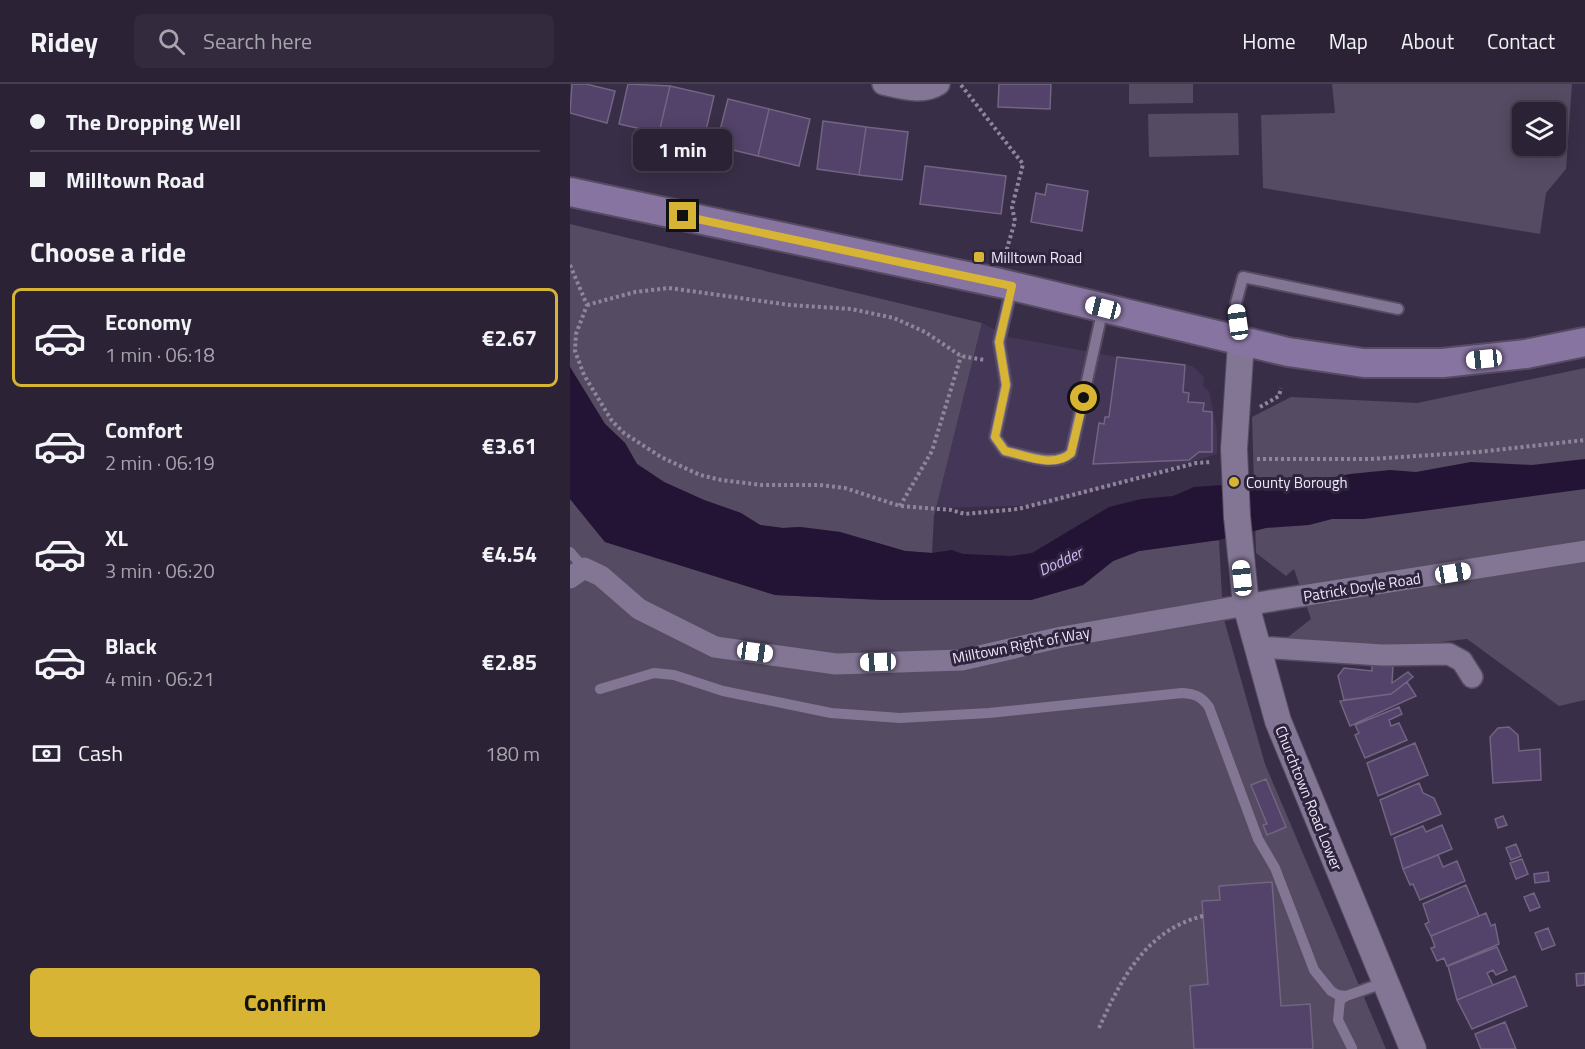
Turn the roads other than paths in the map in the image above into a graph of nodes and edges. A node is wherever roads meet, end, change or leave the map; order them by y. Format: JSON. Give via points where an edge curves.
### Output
{"nodes":[{"id":1,"x":883,"y":84,"type":"edge"},
{"id":2,"x":939,"y":84,"type":"edge"},
{"id":3,"x":570,"y":192,"type":"edge"},
{"id":4,"x":1012,"y":286,"type":"junction"},
{"id":5,"x":1103,"y":308,"type":"junction"},
{"id":6,"x":1398,"y":309,"type":"dead end"},
{"id":7,"x":1241,"y":342,"type":"junction"},
{"id":8,"x":1585,"y":342,"type":"edge"},
{"id":9,"x":1585,"y":551,"type":"edge"},
{"id":10,"x":574,"y":566,"type":"edge"},
{"id":11,"x":1245,"y":605,"type":"junction"},
{"id":12,"x":1257,"y":647,"type":"junction"},
{"id":13,"x":1472,"y":677,"type":"dead end"},
{"id":14,"x":600,"y":688,"type":"dead end"},
{"id":15,"x":1386,"y":982,"type":"junction"},
{"id":16,"x":1346,"y":996,"type":"junction"},
{"id":17,"x":1352,"y":1048,"type":"edge"},
{"id":18,"x":1413,"y":1049,"type":"edge"}],
"edges":[{"from":1,"to":2,"type":"street","via":[[908,90]]},
{"from":3,"to":4,"type":"main road"},
{"from":4,"to":5,"type":"main road"},
{"from":4,"to":5,"type":"lane","via":[[999,342],[1006,385],[995,437],[1005,451],[1050,461],[1071,453]]},
{"from":5,"to":7,"type":"main road"},
{"from":6,"to":7,"type":"lane","via":[[1243,277],[1236,303]]},
{"from":7,"to":8,"type":"main road","via":[[1364,363],[1443,363],[1526,354]]},
{"from":7,"to":11,"type":"street","name":"Churchtown Road Lower","bridge":true,"via":[[1234,456]]},
{"from":9,"to":11,"type":"street","name":"Patrick Doyle Road"},
{"from":10,"to":11,"type":"street","name":"Milltown Right of Way","via":[[601,576],[639,609],[715,647],[836,664],[962,660],[1062,637]]},
{"from":11,"to":12,"type":"street","name":"Churchtown Road Lower"},
{"from":12,"to":13,"type":"street","via":[[1382,655],[1449,654],[1462,661]]},
{"from":12,"to":15,"type":"street","name":"Churchtown Road Lower","via":[[1278,722]]},
{"from":14,"to":16,"type":"lane","via":[[638,676],[664,674],[723,691],[831,713],[900,718],[1194,694],[1209,707],[1258,839],[1275,868],[1314,970],[1331,991]]},
{"from":15,"to":16,"type":"lane"},
{"from":15,"to":18,"type":"street","name":"Churchtown Road Lower"},
{"from":16,"to":17,"type":"lane","via":[[1340,1000],[1338,1020]]}]}
